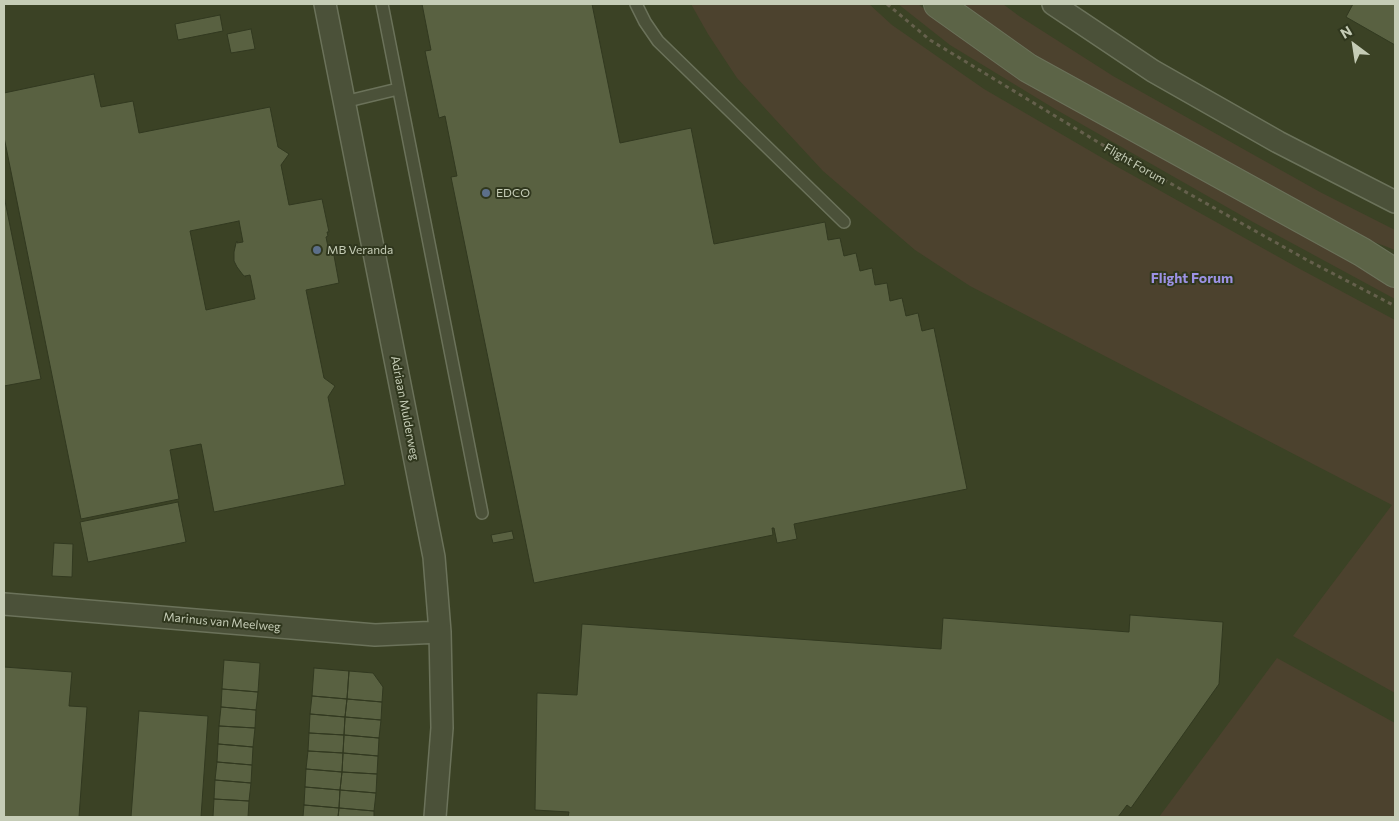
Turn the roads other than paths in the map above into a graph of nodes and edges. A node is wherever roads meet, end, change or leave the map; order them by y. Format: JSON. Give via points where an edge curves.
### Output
{"nodes":[{"id":1,"x":325,"y":4,"type":"edge"},
{"id":2,"x":382,"y":4,"type":"edge"},
{"id":3,"x":636,"y":4,"type":"edge"},
{"id":4,"x":938,"y":4,"type":"edge"},
{"id":5,"x":1053,"y":4,"type":"edge"},
{"id":6,"x":398,"y":89,"type":"junction"},
{"id":7,"x":344,"y":102,"type":"junction"},
{"id":8,"x":1395,"y":202,"type":"edge"},
{"id":9,"x":844,"y":222,"type":"dead end"},
{"id":10,"x":1362,"y":252,"type":"junction"},
{"id":11,"x":1395,"y":257,"type":"edge"},
{"id":12,"x":1395,"y":273,"type":"edge"},
{"id":13,"x":482,"y":513,"type":"dead end"},
{"id":14,"x":4,"y":604,"type":"edge"},
{"id":15,"x":440,"y":632,"type":"junction"},
{"id":16,"x":435,"y":817,"type":"edge"}],
"edges":[{"from":1,"to":7,"type":"street","name":"Adriaan Mulderweg"},
{"from":2,"to":6,"type":"lane"},
{"from":3,"to":9,"type":"lane","via":[[658,41]]},
{"from":4,"to":10,"type":"main road","via":[[1028,68]]},
{"from":5,"to":8,"type":"street","via":[[1161,75],[1278,142]]},
{"from":6,"to":7,"type":"lane"},
{"from":6,"to":13,"type":"lane"},
{"from":7,"to":15,"type":"street","name":"Adriaan Mulderweg","via":[[434,557]]},
{"from":10,"to":11,"type":"main road"},
{"from":10,"to":12,"type":"main road"},
{"from":14,"to":15,"type":"street","name":"Marinus van Meelweg","via":[[375,635]]},
{"from":15,"to":16,"type":"street","name":"Adriaan Mulderweg","via":[[442,728]]}]}
